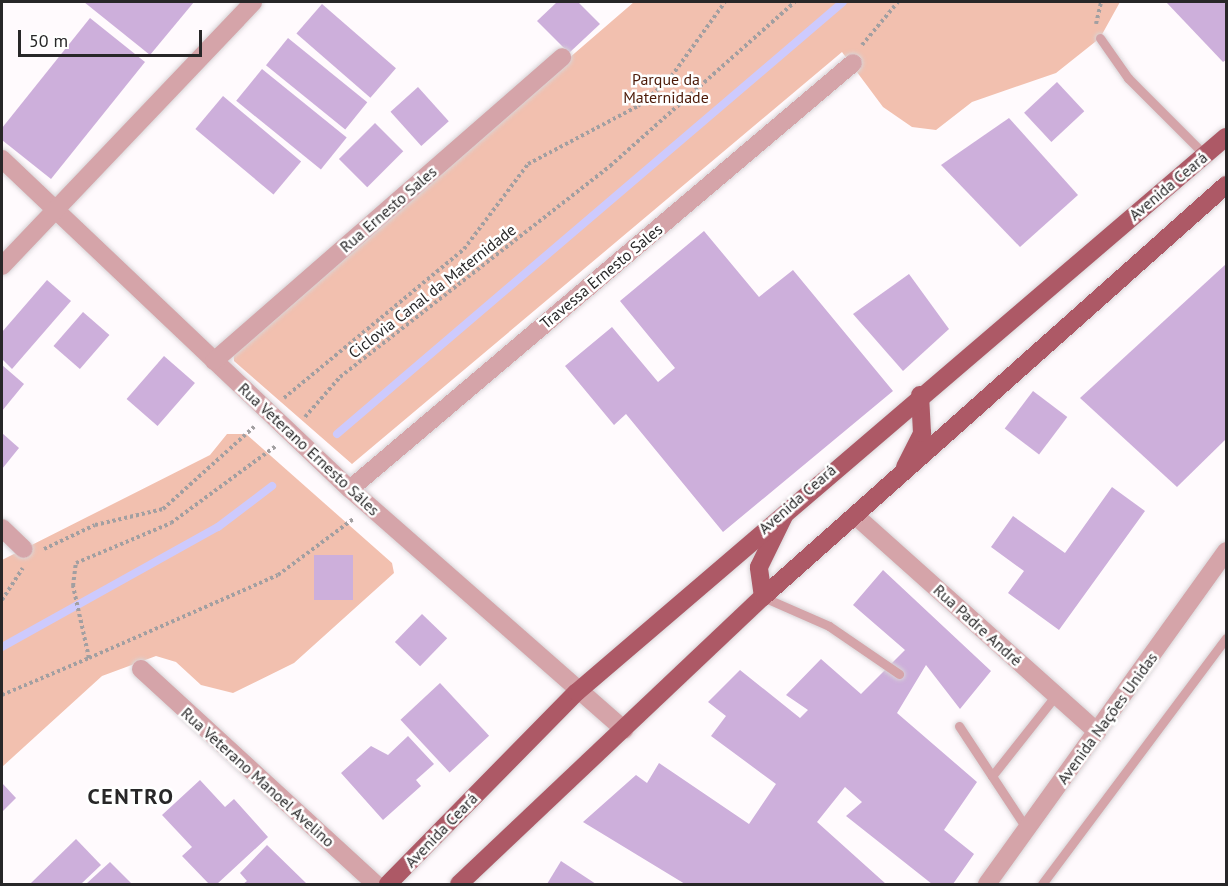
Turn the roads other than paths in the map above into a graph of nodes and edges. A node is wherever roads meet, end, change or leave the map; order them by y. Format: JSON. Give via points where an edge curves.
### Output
{"nodes":[{"id":1,"x":253,"y":2,"type":"edge"},
{"id":2,"x":1100,"y":38,"type":"dead end"},
{"id":3,"x":562,"y":57,"type":"dead end"},
{"id":4,"x":853,"y":63,"type":"road end"},
{"id":5,"x":1227,"y":137,"type":"edge"},
{"id":6,"x":1205,"y":155,"type":"junction"},
{"id":7,"x":2,"y":159,"type":"edge"},
{"id":8,"x":1227,"y":185,"type":"edge"},
{"id":9,"x":57,"y":209,"type":"junction"},
{"id":10,"x":2,"y":266,"type":"edge"},
{"id":11,"x":214,"y":361,"type":"junction"},
{"id":12,"x":920,"y":395,"type":"junction"},
{"id":13,"x":900,"y":476,"type":"junction"},
{"id":14,"x":350,"y":489,"type":"junction"},
{"id":15,"x":795,"y":500,"type":"junction"},
{"id":16,"x":858,"y":518,"type":"junction"},
{"id":17,"x":2,"y":528,"type":"edge"},
{"id":18,"x":24,"y":549,"type":"road end"},
{"id":19,"x":1227,"y":551,"type":"edge"},
{"id":20,"x":763,"y":597,"type":"junction"},
{"id":21,"x":1227,"y":638,"type":"edge"},
{"id":22,"x":141,"y":669,"type":"dead end"},
{"id":23,"x":899,"y":674,"type":"dead end"},
{"id":24,"x":577,"y":692,"type":"junction"},
{"id":25,"x":1056,"y":695,"type":"junction"},
{"id":26,"x":959,"y":726,"type":"dead end"},
{"id":27,"x":624,"y":730,"type":"junction"},
{"id":28,"x":1097,"y":732,"type":"junction"},
{"id":29,"x":992,"y":776,"type":"junction"},
{"id":30,"x":1027,"y":829,"type":"junction"},
{"id":31,"x":376,"y":885,"type":"edge"},
{"id":32,"x":388,"y":885,"type":"edge"},
{"id":33,"x":459,"y":885,"type":"edge"},
{"id":34,"x":987,"y":885,"type":"edge"},
{"id":35,"x":1042,"y":885,"type":"edge"}],
"edges":[{"from":1,"to":9,"type":"street"},
{"from":2,"to":6,"type":"lane","via":[[1128,78]]},
{"from":3,"to":11,"type":"street","name":"Rua Ernesto Sales"},
{"from":4,"to":14,"type":"street","name":"Travessa Ernesto Sales"},
{"from":5,"to":6,"type":"main road","name":"Avenida Ceará"},
{"from":6,"to":12,"type":"main road","name":"Avenida Ceará"},
{"from":7,"to":9,"type":"street","name":"Rua Veterano Ernesto Sáles"},
{"from":8,"to":13,"type":"main road"},
{"from":9,"to":10,"type":"street"},
{"from":9,"to":11,"type":"street","name":"Rua Veterano Ernesto Sáles"},
{"from":11,"to":14,"type":"street","name":"Rua Veterano Ernesto Sáles"},
{"from":12,"to":13,"type":"main road","via":[[922,433]]},
{"from":12,"to":15,"type":"main road","name":"Avenida Ceará"},
{"from":13,"to":16,"type":"main road"},
{"from":14,"to":24,"type":"street","name":"Rua Veterano Ernesto Sáles"},
{"from":15,"to":20,"type":"main road","via":[[759,567]]},
{"from":15,"to":24,"type":"main road","name":"Avenida Ceará"},
{"from":16,"to":20,"type":"main road"},
{"from":16,"to":25,"type":"street","name":"Rua Padre André"},
{"from":17,"to":18,"type":"street"},
{"from":19,"to":28,"type":"street","name":"Avenida Nações Unidas"},
{"from":20,"to":23,"type":"lane","via":[[829,626]]},
{"from":20,"to":27,"type":"main road"},
{"from":21,"to":35,"type":"lane"},
{"from":22,"to":31,"type":"street","name":"Rua Veterano Manoel Avelino"},
{"from":24,"to":27,"type":"street","name":"Rua Veterano Ernesto Sáles"},
{"from":24,"to":32,"type":"main road","name":"Avenida Ceará"},
{"from":25,"to":28,"type":"street","name":"Rua Padre André"},
{"from":25,"to":29,"type":"lane"},
{"from":26,"to":29,"type":"lane"},
{"from":27,"to":33,"type":"main road"},
{"from":28,"to":30,"type":"street","name":"Avenida Nações Unidas"},
{"from":29,"to":30,"type":"lane"},
{"from":30,"to":34,"type":"street","name":"Avenida Nações Unidas"}]}
